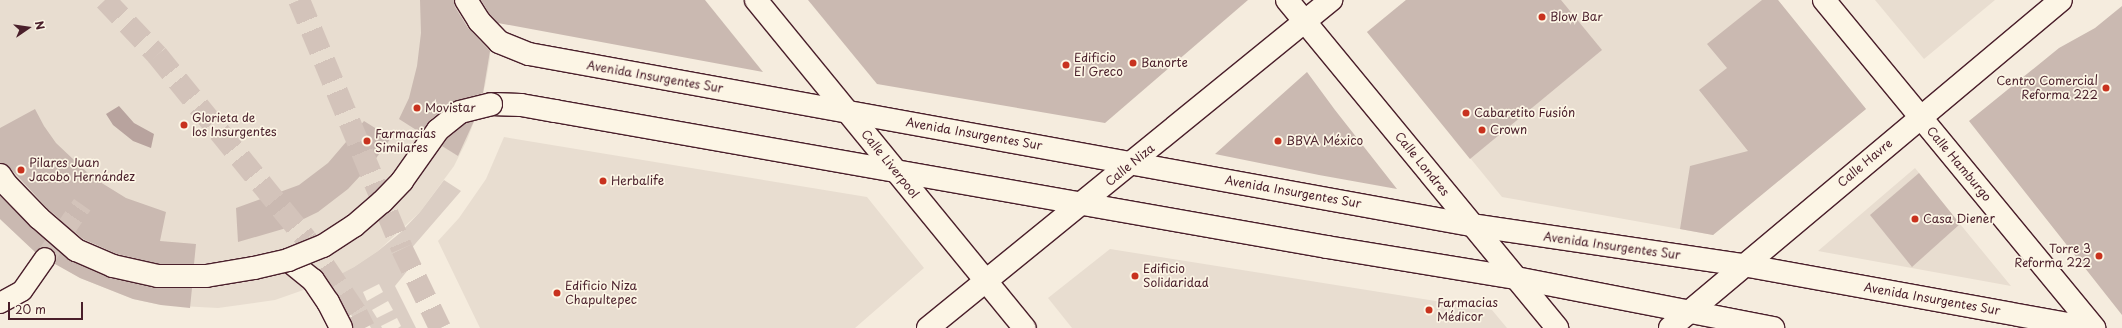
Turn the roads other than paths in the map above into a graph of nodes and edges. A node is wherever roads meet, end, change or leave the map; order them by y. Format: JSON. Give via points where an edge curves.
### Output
{"nodes":[{"id":1,"x":466,"y":0,"type":"edge"},
{"id":2,"x":756,"y":0,"type":"edge"},
{"id":3,"x":1287,"y":0,"type":"edge"},
{"id":4,"x":1331,"y":0,"type":"edge"},
{"id":5,"x":1824,"y":0,"type":"edge"},
{"id":6,"x":2062,"y":0,"type":"edge"},
{"id":7,"x":1304,"y":22,"type":"junction"},
{"id":8,"x":848,"y":112,"type":"junction"},
{"id":9,"x":1920,"y":118,"type":"junction"},
{"id":10,"x":1134,"y":162,"type":"junction"},
{"id":11,"x":894,"y":170,"type":"junction"},
{"id":12,"x":0,"y":175,"type":"edge"},
{"id":13,"x":1083,"y":203,"type":"junction"},
{"id":14,"x":1471,"y":224,"type":"junction"},
{"id":15,"x":45,"y":258,"type":"tunnel mouth"},
{"id":16,"x":288,"y":260,"type":"junction"},
{"id":17,"x":1743,"y":265,"type":"junction"},
{"id":18,"x":1516,"y":278,"type":"junction"},
{"id":19,"x":986,"y":281,"type":"junction"},
{"id":20,"x":0,"y":303,"type":"edge"},
{"id":21,"x":1688,"y":312,"type":"junction"},
{"id":22,"x":341,"y":328,"type":"edge"},
{"id":23,"x":928,"y":328,"type":"edge"},
{"id":24,"x":1024,"y":328,"type":"edge"},
{"id":25,"x":1557,"y":328,"type":"edge"},
{"id":26,"x":1670,"y":328,"type":"edge"},
{"id":27,"x":1773,"y":328,"type":"edge"},
{"id":28,"x":2090,"y":328,"type":"edge"},
{"id":29,"x":2094,"y":328,"type":"edge"}],
"edges":[{"from":1,"to":8,"type":"main road","name":"Avenida Insurgentes Sur","via":[[479,21],[499,42],[529,54]]},
{"from":2,"to":8,"type":"main road","name":"Calle Liverpool"},
{"from":3,"to":7,"type":"main road","name":"Calle Londres"},
{"from":4,"to":7,"type":"main road","name":"Calle Niza"},
{"from":5,"to":9,"type":"main road","name":"Calle Hamburgo"},
{"from":6,"to":9,"type":"main road","name":"Calle Havre"},
{"from":7,"to":10,"type":"main road","name":"Calle Niza"},
{"from":7,"to":14,"type":"main road","name":"Calle Londres"},
{"from":8,"to":10,"type":"main road","name":"Avenida Insurgentes Sur"},
{"from":8,"to":11,"type":"main road","name":"Calle Liverpool"},
{"from":9,"to":17,"type":"main road","name":"Calle Havre"},
{"from":9,"to":29,"type":"main road","name":"Calle Hamburgo"},
{"from":10,"to":13,"type":"main road","name":"Calle Niza"},
{"from":10,"to":14,"type":"main road","name":"Avenida Insurgentes Sur"},
{"from":11,"to":13,"type":"main road"},
{"from":11,"to":16,"type":"main road","bridge":true,"via":[[521,105],[491,104],[460,112],[438,130],[402,181],[354,226],[323,246]]},
{"from":11,"to":19,"type":"main road","name":"Calle Liverpool"},
{"from":12,"to":16,"type":"main road","bridge":true,"via":[[39,218],[76,250],[113,266],[158,276],[206,276]]},
{"from":13,"to":18,"type":"main road"},
{"from":13,"to":19,"type":"main road","name":"Calle Niza"},
{"from":14,"to":17,"type":"main road","name":"Avenida Insurgentes Sur"},
{"from":14,"to":18,"type":"main road","name":"Calle Londres"},
{"from":15,"to":20,"type":"street","via":[[22,291]]},
{"from":16,"to":22,"type":"main road","via":[[313,280]]},
{"from":17,"to":21,"type":"main road","name":"Calle Havre"},
{"from":17,"to":28,"type":"main road","name":"Avenida Insurgentes Sur"},
{"from":18,"to":21,"type":"main road"},
{"from":18,"to":25,"type":"main road","name":"Calle Londres"},
{"from":19,"to":23,"type":"main road","name":"Calle Niza"},
{"from":19,"to":24,"type":"main road","name":"Calle Liverpool"},
{"from":21,"to":26,"type":"main road","name":"Calle Havre"},
{"from":21,"to":27,"type":"main road"}]}
